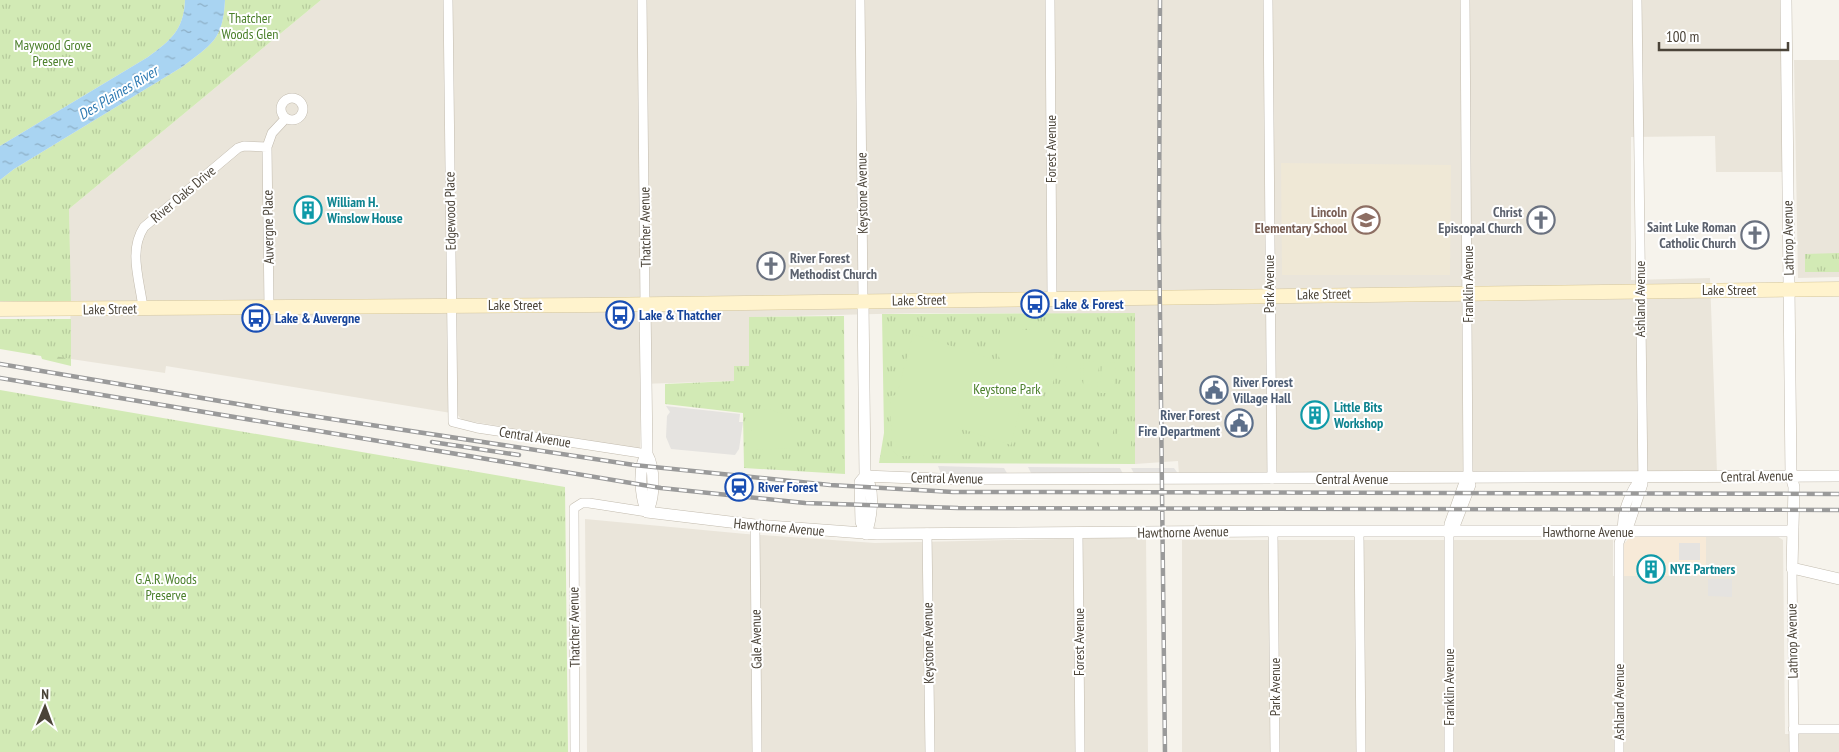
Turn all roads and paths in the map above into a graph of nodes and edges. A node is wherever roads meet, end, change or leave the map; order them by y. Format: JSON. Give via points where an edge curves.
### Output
{"nodes":[{"id":1,"x":448,"y":0,"type":"edge"},
{"id":2,"x":642,"y":0,"type":"edge"},
{"id":3,"x":860,"y":0,"type":"edge"},
{"id":4,"x":1050,"y":0,"type":"edge"},
{"id":5,"x":1268,"y":0,"type":"edge"},
{"id":6,"x":1465,"y":0,"type":"edge"},
{"id":7,"x":1637,"y":0,"type":"edge"},
{"id":8,"x":1786,"y":0,"type":"edge"},
{"id":9,"x":286,"y":118,"type":"dead end"},
{"id":10,"x":267,"y":147,"type":"junction"},
{"id":11,"x":1839,"y":289,"type":"edge"},
{"id":12,"x":1789,"y":290,"type":"junction"},
{"id":13,"x":1640,"y":291,"type":"junction"},
{"id":14,"x":1468,"y":293,"type":"junction"},
{"id":15,"x":1269,"y":295,"type":"junction"},
{"id":16,"x":1052,"y":297,"type":"junction"},
{"id":17,"x":863,"y":301,"type":"junction"},
{"id":18,"x":646,"y":304,"type":"junction"},
{"id":19,"x":451,"y":306,"type":"junction"},
{"id":20,"x":269,"y":307,"type":"junction"},
{"id":21,"x":143,"y":308,"type":"junction"},
{"id":22,"x":0,"y":310,"type":"edge"},
{"id":23,"x":453,"y":422,"type":"joint"},
{"id":24,"x":647,"y":454,"type":"junction"},
{"id":25,"x":865,"y":476,"type":"junction"},
{"id":26,"x":1791,"y":476,"type":"junction"},
{"id":27,"x":1839,"y":476,"type":"edge"},
{"id":28,"x":1642,"y":477,"type":"junction"},
{"id":29,"x":1272,"y":479,"type":"junction"},
{"id":30,"x":1468,"y":479,"type":"junction"},
{"id":31,"x":578,"y":504,"type":"joint"},
{"id":32,"x":647,"y":512,"type":"junction"},
{"id":33,"x":755,"y":525,"type":"junction"},
{"id":34,"x":1273,"y":531,"type":"junction"},
{"id":35,"x":1791,"y":531,"type":"junction"},
{"id":36,"x":1359,"y":532,"type":"junction"},
{"id":37,"x":1449,"y":532,"type":"junction"},
{"id":38,"x":1623,"y":532,"type":"junction"},
{"id":39,"x":927,"y":533,"type":"junction"},
{"id":40,"x":1078,"y":533,"type":"junction"},
{"id":41,"x":866,"y":534,"type":"junction"},
{"id":42,"x":1792,"y":568,"type":"junction"},
{"id":43,"x":1839,"y":579,"type":"edge"},
{"id":44,"x":1793,"y":729,"type":"junction"},
{"id":45,"x":1839,"y":729,"type":"edge"},
{"id":46,"x":575,"y":752,"type":"edge"},
{"id":47,"x":757,"y":752,"type":"edge"},
{"id":48,"x":930,"y":752,"type":"edge"},
{"id":49,"x":1080,"y":752,"type":"edge"},
{"id":50,"x":1275,"y":752,"type":"edge"},
{"id":51,"x":1362,"y":752,"type":"edge"},
{"id":52,"x":1449,"y":752,"type":"edge"},
{"id":53,"x":1619,"y":752,"type":"edge"},
{"id":54,"x":1794,"y":752,"type":"edge"}],
"edges":[{"from":1,"to":19,"type":"street","name":"Edgewood Place"},
{"from":2,"to":18,"type":"street","name":"Thatcher Avenue"},
{"from":3,"to":17,"type":"street","name":"Keystone Avenue"},
{"from":4,"to":16,"type":"street","name":"Forest Avenue"},
{"from":5,"to":15,"type":"street","name":"Park Avenue"},
{"from":6,"to":14,"type":"street","name":"Franklin Avenue"},
{"from":7,"to":13,"type":"street","name":"Ashland Avenue"},
{"from":8,"to":12,"type":"street","name":"Lathrop Avenue"},
{"from":9,"to":10,"type":"street","via":[[272,133]]},
{"from":10,"to":20,"type":"street","name":"Auvergne Place"},
{"from":10,"to":21,"type":"street","name":"River Oaks Drive","via":[[238,148],[144,227],[138,236],[135,254]]},
{"from":11,"to":12,"type":"main road","name":"Lake Street"},
{"from":12,"to":13,"type":"main road","name":"Lake Street"},
{"from":12,"to":26,"type":"street","name":"Lathrop Avenue"},
{"from":13,"to":14,"type":"main road","name":"Lake Street"},
{"from":13,"to":28,"type":"street","name":"Ashland Avenue"},
{"from":14,"to":15,"type":"main road","name":"Lake Street"},
{"from":14,"to":30,"type":"street","name":"Franklin Avenue"},
{"from":15,"to":16,"type":"main road","name":"Lake Street"},
{"from":15,"to":29,"type":"street","name":"Park Avenue"},
{"from":16,"to":17,"type":"main road","name":"Lake Street"},
{"from":17,"to":18,"type":"main road","name":"Lake Street"},
{"from":17,"to":25,"type":"street","name":"Keystone Avenue"},
{"from":18,"to":19,"type":"main road","name":"Lake Street"},
{"from":18,"to":24,"type":"street","name":"Thatcher Avenue"},
{"from":19,"to":20,"type":"main road","name":"Lake Street"},
{"from":19,"to":23,"type":"street","name":"Edgewood Place"},
{"from":20,"to":21,"type":"main road","name":"Lake Street"},
{"from":21,"to":22,"type":"main road","name":"Lake Street"},
{"from":23,"to":24,"type":"street","name":"Central Avenue"},
{"from":24,"to":32,"type":"street","name":"Thatcher Avenue","via":[[642,461],[643,503]]},
{"from":25,"to":29,"type":"street","name":"Central Avenue"},
{"from":25,"to":41,"type":"street","name":"Keystone Avenue","via":[[870,482],[870,522]]},
{"from":26,"to":27,"type":"street","name":"Central Avenue"},
{"from":26,"to":28,"type":"street","name":"Central Avenue"},
{"from":26,"to":35,"type":"street","name":"Lathrop Avenue","via":[[1794,523]]},
{"from":28,"to":30,"type":"street","name":"Central Avenue"},
{"from":28,"to":38,"type":"street","name":"Ashland Avenue","via":[[1644,484],[1630,524]]},
{"from":29,"to":30,"type":"street","name":"Central Avenue"},
{"from":30,"to":37,"type":"street","name":"Franklin Avenue","via":[[1471,486],[1456,524]]},
{"from":31,"to":32,"type":"street","name":"Hawthorne Avenue"},
{"from":31,"to":46,"type":"street","name":"Thatcher Avenue","via":[[572,513]]},
{"from":32,"to":33,"type":"street","name":"Hawthorne Avenue"},
{"from":33,"to":41,"type":"street","name":"Hawthorne Avenue"},
{"from":33,"to":47,"type":"street","name":"Gale Avenue"},
{"from":34,"to":36,"type":"street","name":"Hawthorne Avenue"},
{"from":34,"to":40,"type":"street","name":"Hawthorne Avenue"},
{"from":34,"to":50,"type":"street","name":"Park Avenue"},
{"from":35,"to":38,"type":"street","name":"Hawthorne Avenue"},
{"from":35,"to":42,"type":"street","name":"Lathrop Avenue"},
{"from":36,"to":37,"type":"street","name":"Hawthorne Avenue"},
{"from":36,"to":51,"type":"street"},
{"from":37,"to":38,"type":"street","name":"Hawthorne Avenue"},
{"from":37,"to":52,"type":"street","name":"Franklin Avenue"},
{"from":38,"to":53,"type":"street","name":"Ashland Avenue","via":[[1619,543]]},
{"from":39,"to":40,"type":"street","name":"Hawthorne Avenue"},
{"from":39,"to":41,"type":"street","name":"Hawthorne Avenue"},
{"from":39,"to":48,"type":"street","name":"Keystone Avenue"},
{"from":40,"to":49,"type":"street","name":"Forest Avenue"},
{"from":42,"to":43,"type":"street"},
{"from":42,"to":44,"type":"street","name":"Lathrop Avenue"},
{"from":44,"to":45,"type":"street"},
{"from":44,"to":54,"type":"street","name":"Lathrop Avenue"}]}
